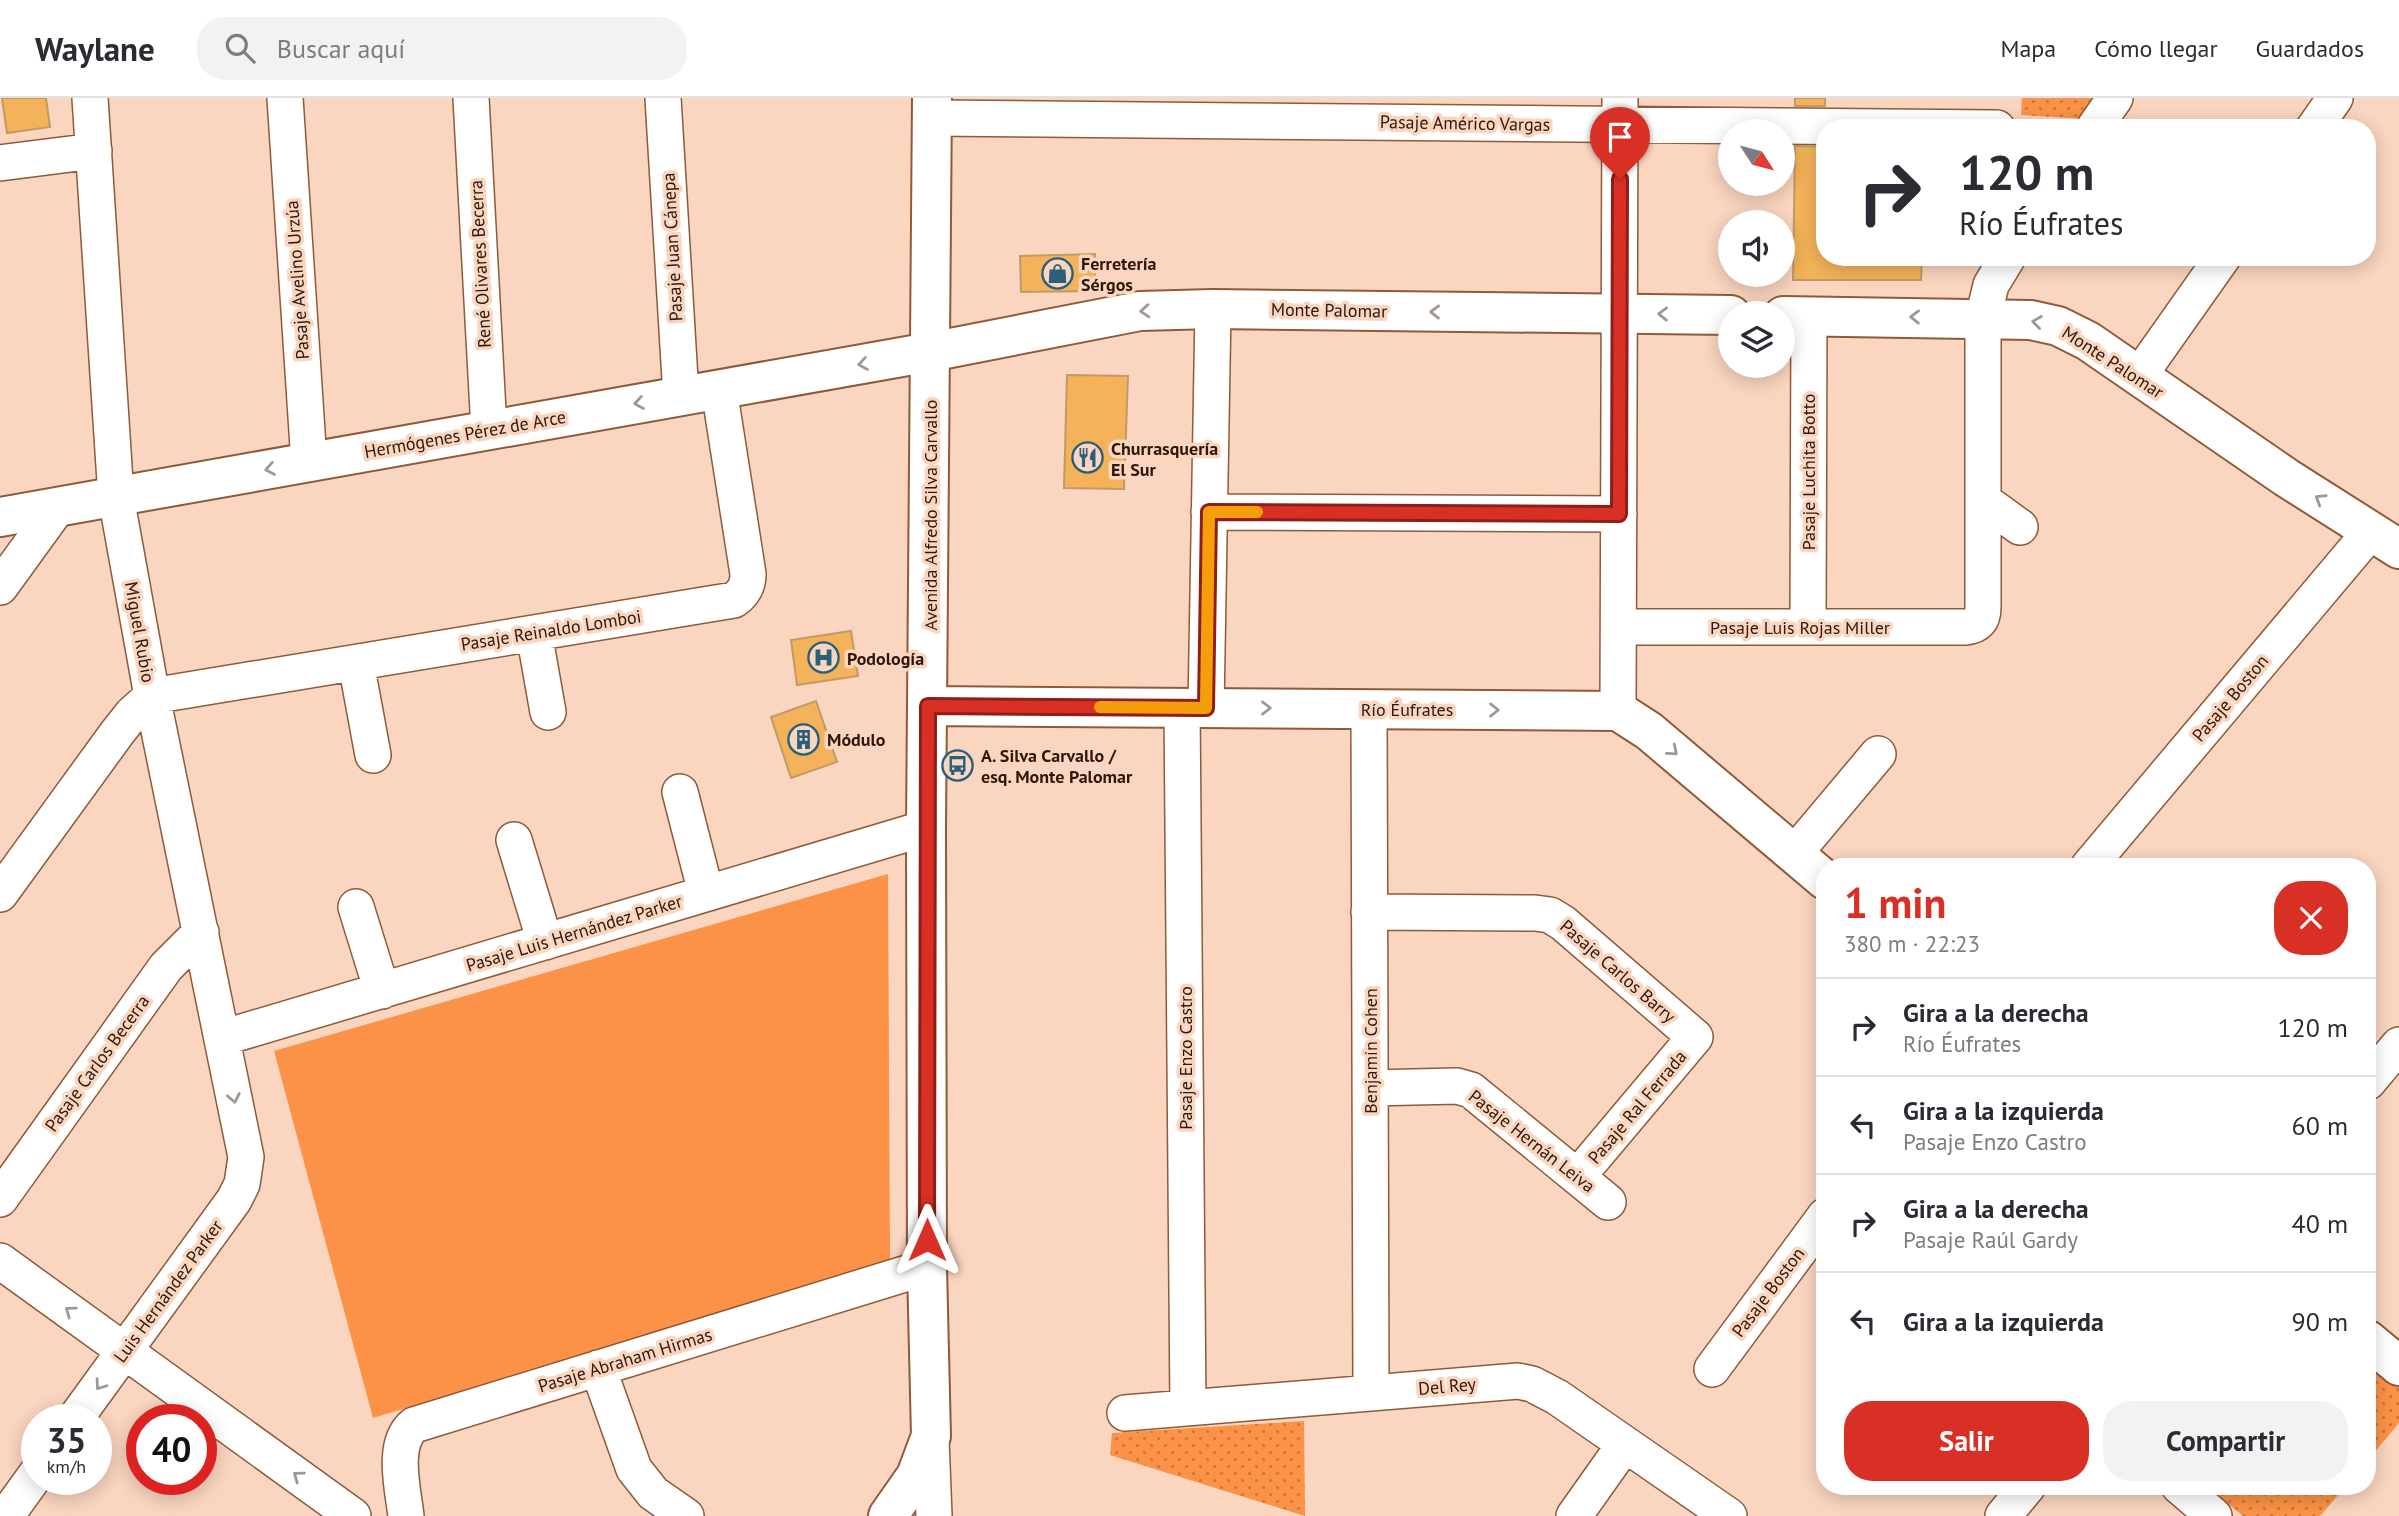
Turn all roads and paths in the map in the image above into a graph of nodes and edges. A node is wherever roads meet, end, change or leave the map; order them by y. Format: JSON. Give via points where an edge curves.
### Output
{"nodes":[{"id":1,"x":90,"y":98,"type":"edge"},
{"id":2,"x":285,"y":98,"type":"edge"},
{"id":3,"x":471,"y":98,"type":"edge"},
{"id":4,"x":663,"y":98,"type":"edge"},
{"id":5,"x":2115,"y":98,"type":"edge"},
{"id":6,"x":2335,"y":98,"type":"edge"},
{"id":7,"x":932,"y":108,"type":"edge"},
{"id":8,"x":1620,"y":111,"type":"edge"},
{"id":9,"x":2100,"y":119,"type":"edge"},
{"id":10,"x":2320,"y":119,"type":"edge"},
{"id":11,"x":1816,"y":120,"type":"edge"},
{"id":12,"x":94,"y":151,"type":"junction"},
{"id":13,"x":0,"y":163,"type":"edge"},
{"id":14,"x":2003,"y":266,"type":"edge"},
{"id":15,"x":2216,"y":266,"type":"edge"},
{"id":16,"x":1213,"y":309,"type":"junction"},
{"id":17,"x":1620,"y":314,"type":"junction"},
{"id":18,"x":1718,"y":315,"type":"edge"},
{"id":19,"x":1796,"y":316,"type":"edge"},
{"id":20,"x":1983,"y":318,"type":"junction"},
{"id":21,"x":930,"y":352,"type":"junction"},
{"id":22,"x":2139,"y":376,"type":"junction"},
{"id":23,"x":719,"y":389,"type":"junction"},
{"id":24,"x":681,"y":396,"type":"junction"},
{"id":25,"x":489,"y":430,"type":"junction"},
{"id":26,"x":309,"y":462,"type":"junction"},
{"id":27,"x":116,"y":497,"type":"junction"},
{"id":28,"x":1984,"y":501,"type":"junction"},
{"id":29,"x":58,"y":507,"type":"junction"},
{"id":30,"x":1209,"y":512,"type":"junction"},
{"id":31,"x":1619,"y":514,"type":"junction"},
{"id":32,"x":0,"y":517,"type":"edge"},
{"id":33,"x":2021,"y":527,"type":"dead end"},
{"id":34,"x":2385,"y":540,"type":"edge"},
{"id":35,"x":0,"y":587,"type":"edge"},
{"id":36,"x":1619,"y":627,"type":"junction"},
{"id":37,"x":1808,"y":627,"type":"junction"},
{"id":38,"x":534,"y":633,"type":"junction"},
{"id":39,"x":356,"y":663,"type":"junction"},
{"id":40,"x":152,"y":696,"type":"junction"},
{"id":41,"x":928,"y":706,"type":"junction"},
{"id":42,"x":1194,"y":708,"type":"junction"},
{"id":43,"x":1368,"y":709,"type":"junction"},
{"id":44,"x":1618,"y":711,"type":"junction"},
{"id":45,"x":548,"y":712,"type":"dead end"},
{"id":46,"x":1878,"y":754,"type":"dead end"},
{"id":47,"x":373,"y":755,"type":"dead end"},
{"id":48,"x":680,"y":792,"type":"dead end"},
{"id":49,"x":926,"y":828,"type":"junction"},
{"id":50,"x":514,"y":840,"type":"dead end"},
{"id":51,"x":1794,"y":854,"type":"junction"},
{"id":52,"x":2097,"y":858,"type":"edge"},
{"id":53,"x":1816,"y":872,"type":"edge"},
{"id":54,"x":706,"y":893,"type":"junction"},
{"id":55,"x":0,"y":894,"type":"edge"},
{"id":56,"x":356,"y":906,"type":"dead end"},
{"id":57,"x":1369,"y":912,"type":"junction"},
{"id":58,"x":201,"y":932,"type":"junction"},
{"id":59,"x":545,"y":942,"type":"junction"},
{"id":60,"x":382,"y":990,"type":"junction"},
{"id":61,"x":1695,"y":1037,"type":"joint"},
{"id":62,"x":222,"y":1038,"type":"junction"},
{"id":63,"x":2399,"y":1045,"type":"edge"},
{"id":64,"x":2376,"y":1072,"type":"edge"},
{"id":65,"x":1370,"y":1088,"type":"junction"},
{"id":66,"x":246,"y":1157,"type":"joint"},
{"id":67,"x":1578,"y":1176,"type":"junction"},
{"id":68,"x":0,"y":1199,"type":"edge"},
{"id":69,"x":1608,"y":1202,"type":"dead end"},
{"id":70,"x":1816,"y":1228,"type":"edge"},
{"id":71,"x":0,"y":1261,"type":"edge"},
{"id":72,"x":927,"y":1267,"type":"junction"},
{"id":73,"x":2376,"y":1347,"type":"edge"},
{"id":74,"x":125,"y":1351,"type":"junction"},
{"id":75,"x":2399,"y":1366,"type":"edge"},
{"id":76,"x":597,"y":1368,"type":"junction"},
{"id":77,"x":1712,"y":1369,"type":"dead end"},
{"id":78,"x":1371,"y":1392,"type":"junction"},
{"id":79,"x":86,"y":1404,"type":"edge"},
{"id":80,"x":1188,"y":1408,"type":"junction"},
{"id":81,"x":1125,"y":1413,"type":"dead end"},
{"id":82,"x":931,"y":1436,"type":"junction"},
{"id":83,"x":1625,"y":1444,"type":"junction"},
{"id":84,"x":21,"y":1494,"type":"edge"},
{"id":85,"x":2020,"y":1495,"type":"edge"},
{"id":86,"x":2190,"y":1495,"type":"edge"},
{"id":87,"x":5,"y":1516,"type":"edge"},
{"id":88,"x":353,"y":1516,"type":"edge"},
{"id":89,"x":406,"y":1516,"type":"edge"},
{"id":90,"x":685,"y":1516,"type":"edge"},
{"id":91,"x":888,"y":1516,"type":"edge"},
{"id":92,"x":934,"y":1516,"type":"edge"},
{"id":93,"x":1574,"y":1516,"type":"edge"},
{"id":94,"x":1729,"y":1516,"type":"edge"},
{"id":95,"x":2003,"y":1516,"type":"edge"},
{"id":96,"x":2214,"y":1516,"type":"edge"}],
"edges":[{"from":1,"to":12,"type":"street","name":"Miguel Rubio"},
{"from":2,"to":26,"type":"street","name":"Pasaje Avelino Urzúa"},
{"from":3,"to":25,"type":"street","name":"René Olivares Becerra"},
{"from":4,"to":24,"type":"street","name":"Pasaje Juan Cánepa"},
{"from":5,"to":9,"type":"street"},
{"from":6,"to":10,"type":"street"},
{"from":7,"to":8,"type":"street","name":"Pasaje Américo Vargas"},
{"from":7,"to":21,"type":"street","name":"Avenida Alfredo Silva Carvallo"},
{"from":8,"to":11,"type":"street","name":"Pasaje Américo Vargas"},
{"from":8,"to":17,"type":"street"},
{"from":12,"to":13,"type":"street"},
{"from":12,"to":27,"type":"street","name":"Miguel Rubio"},
{"from":14,"to":20,"type":"street","via":[[1991,285]]},
{"from":15,"to":22,"type":"street"},
{"from":17,"to":16,"type":"street","name":"Monte Palomar","one_way":true},
{"from":16,"to":21,"type":"street","name":"Monte Palomar","one_way":true,"via":[[1140,311]]},
{"from":16,"to":30,"type":"street","name":"Pasaje Enzo Castro"},
{"from":18,"to":17,"type":"street","name":"Monte Palomar","one_way":true},
{"from":17,"to":31,"type":"street"},
{"from":20,"to":19,"type":"street","name":"Monte Palomar","one_way":true},
{"from":19,"to":37,"type":"street","name":"Pasaje Luchita Botto"},
{"from":22,"to":20,"type":"street","name":"Monte Palomar","one_way":true,"via":[[2058,326]]},
{"from":20,"to":28,"type":"street"},
{"from":21,"to":23,"type":"street","name":"Hermógenes Pérez de Arce","one_way":true},
{"from":21,"to":41,"type":"street","name":"Avenida Alfredo Silva Carvallo"},
{"from":34,"to":22,"type":"street","name":"Monte Palomar","one_way":true},
{"from":23,"to":24,"type":"street","name":"Hermógenes Pérez de Arce"},
{"from":23,"to":38,"type":"street","name":"Pasaje Reinaldo Lomboi","via":[[748,574],[745,590],[734,600]]},
{"from":24,"to":25,"type":"street","name":"Hermógenes Pérez de Arce","one_way":true},
{"from":25,"to":26,"type":"street","name":"Hermógenes Pérez de Arce"},
{"from":26,"to":27,"type":"street","name":"Hermógenes Pérez de Arce","one_way":true},
{"from":27,"to":29,"type":"street","name":"Hermógenes Pérez de Arce"},
{"from":27,"to":40,"type":"street","name":"Miguel Rubio"},
{"from":28,"to":33,"type":"street"},
{"from":28,"to":37,"type":"street","name":"Pasaje Luis Rojas Miller","via":[[1980,621],[1965,627]]},
{"from":29,"to":32,"type":"street","name":"Hermógenes Pérez de Arce"},
{"from":29,"to":35,"type":"street"},
{"from":30,"to":31,"type":"street"},
{"from":30,"to":42,"type":"street","name":"Pasaje Enzo Castro"},
{"from":31,"to":36,"type":"street"},
{"from":34,"to":52,"type":"street","name":"Pasaje Boston"},
{"from":36,"to":37,"type":"street","name":"Pasaje Luis Rojas Miller"},
{"from":36,"to":44,"type":"street"},
{"from":38,"to":39,"type":"street","name":"Pasaje Reinaldo Lomboi"},
{"from":38,"to":45,"type":"street"},
{"from":39,"to":40,"type":"street","name":"Pasaje Reinaldo Lomboi"},
{"from":39,"to":47,"type":"street"},
{"from":40,"to":55,"type":"street","via":[[117,733]]},
{"from":40,"to":58,"type":"street","name":"Miguel Rubio"},
{"from":41,"to":42,"type":"street","name":"Río Éufrates"},
{"from":41,"to":49,"type":"street","name":"Avenida Alfredo Silva Carvallo"},
{"from":42,"to":43,"type":"street","name":"Río Éufrates","one_way":true},
{"from":42,"to":80,"type":"street","name":"Pasaje Enzo Castro"},
{"from":43,"to":44,"type":"street","name":"Río Éufrates","one_way":true},
{"from":43,"to":57,"type":"street","name":"Benjamín Cohen"},
{"from":44,"to":51,"type":"street","one_way":true,"via":[[1649,731]]},
{"from":46,"to":51,"type":"street"},
{"from":48,"to":54,"type":"street"},
{"from":49,"to":54,"type":"street","name":"Pasaje Luis Hernández Parker"},
{"from":49,"to":72,"type":"street","name":"Avenida Alfredo Silva Carvallo"},
{"from":50,"to":59,"type":"street"},
{"from":51,"to":53,"type":"street"},
{"from":54,"to":59,"type":"street","name":"Pasaje Luis Hernández Parker"},
{"from":56,"to":60,"type":"street"},
{"from":57,"to":61,"type":"street","name":"Pasaje Carlos Barry","via":[[1550,915]]},
{"from":57,"to":65,"type":"street","name":"Benjamín Cohen"},
{"from":58,"to":62,"type":"street","name":"Miguel Rubio"},
{"from":58,"to":68,"type":"street","name":"Pasaje Carlos Becerra","via":[[166,967]]},
{"from":59,"to":60,"type":"street","name":"Pasaje Luis Hernández Parker"},
{"from":60,"to":62,"type":"street","name":"Pasaje Luis Hernández Parker"},
{"from":61,"to":67,"type":"street","name":"Pasaje Ral Ferrada"},
{"from":62,"to":66,"type":"street","name":"Miguel Rubio","one_way":true},
{"from":63,"to":64,"type":"street"},
{"from":65,"to":67,"type":"street","name":"Pasaje Hernán Leiva","via":[[1457,1086],[1471,1090]]},
{"from":65,"to":78,"type":"street","name":"Benjamín Cohen"},
{"from":66,"to":74,"type":"street","name":"Luis Hernández Parker","via":[[234,1200]]},
{"from":67,"to":69,"type":"street","name":"Pasaje Hernán Leiva"},
{"from":70,"to":77,"type":"street","name":"Pasaje Boston"},
{"from":74,"to":71,"type":"street","one_way":true},
{"from":72,"to":76,"type":"street","name":"Pasaje Abraham Hirmas"},
{"from":72,"to":82,"type":"street","name":"Avenida Alfredo Silva Carvallo"},
{"from":73,"to":75,"type":"street"},
{"from":74,"to":79,"type":"street","name":"Luis Hernández Parker","one_way":true},
{"from":88,"to":74,"type":"street","one_way":true},
{"from":76,"to":89,"type":"street","name":"Pasaje Abraham Hirmas","via":[[414,1425],[401,1444]]},
{"from":76,"to":90,"type":"street","via":[[634,1469],[653,1493]]},
{"from":78,"to":80,"type":"street","name":"Del Rey"},
{"from":78,"to":83,"type":"street","name":"Del Rey","via":[[1504,1381],[1532,1384]]},
{"from":80,"to":81,"type":"street","name":"Del Rey"},
{"from":82,"to":91,"type":"street","name":"Avenida Alfredo Silva Carvallo","via":[[916,1476]]},
{"from":82,"to":92,"type":"street","name":"Avenida Alfredo Silva Carvallo"},
{"from":83,"to":93,"type":"street"},
{"from":83,"to":94,"type":"street","name":"Del Rey"},
{"from":84,"to":87,"type":"street"},
{"from":85,"to":95,"type":"street"},
{"from":86,"to":96,"type":"street"}]}
